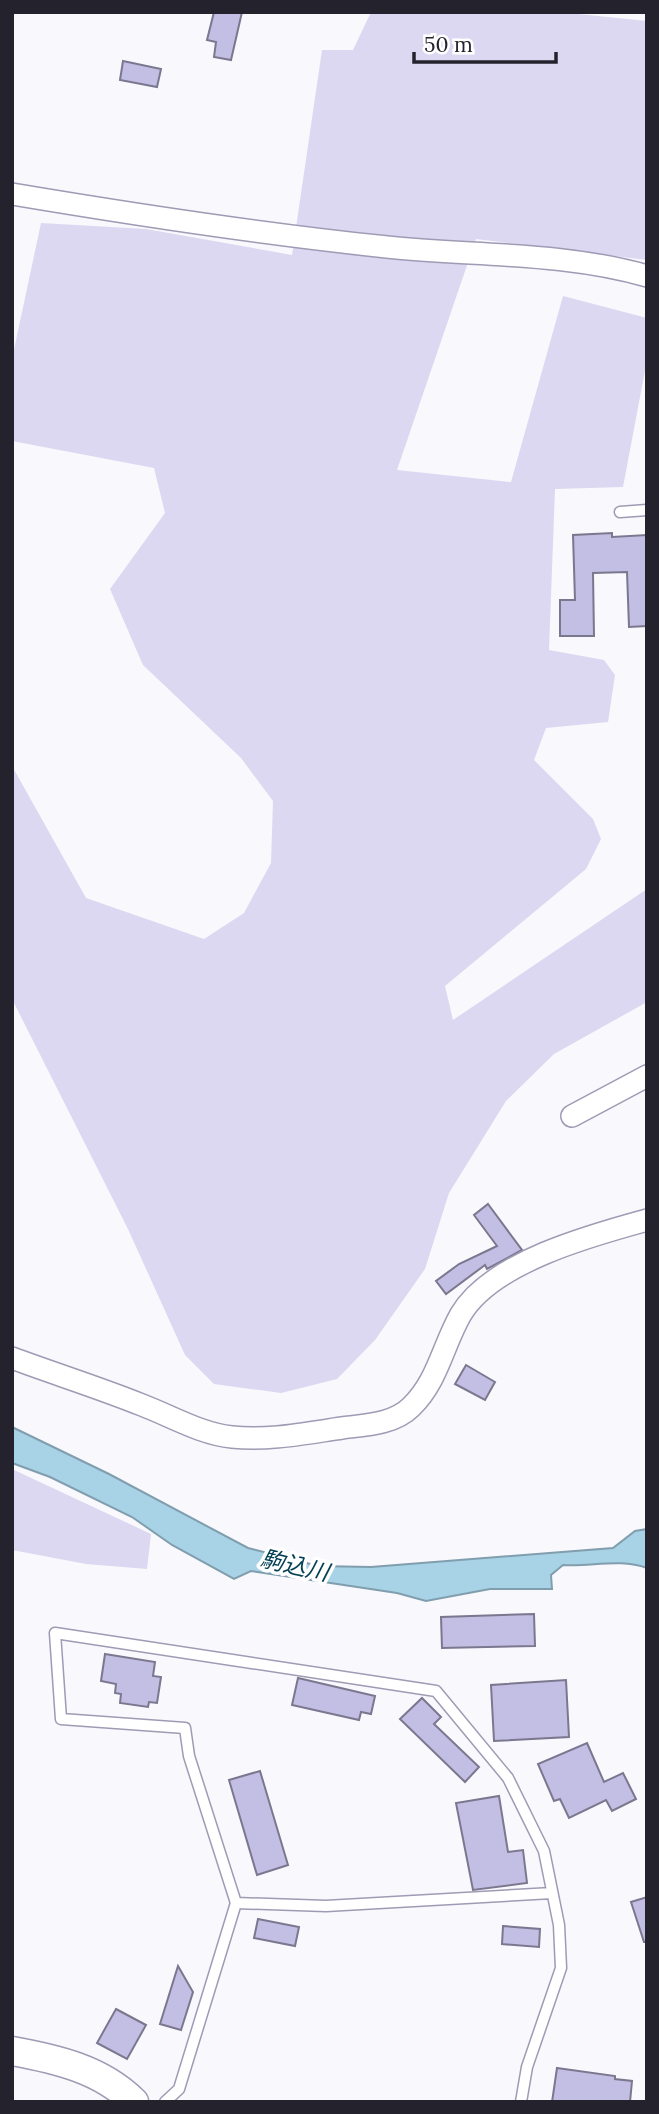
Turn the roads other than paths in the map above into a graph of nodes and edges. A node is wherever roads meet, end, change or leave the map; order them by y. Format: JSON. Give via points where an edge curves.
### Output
{"nodes":[{"id":1,"x":12,"y":194,"type":"edge"},
{"id":2,"x":647,"y":276,"type":"edge"},
{"id":3,"x":647,"y":510,"type":"edge"},
{"id":4,"x":621,"y":512,"type":"dead end"},
{"id":5,"x":647,"y":1076,"type":"edge"},
{"id":6,"x":572,"y":1116,"type":"dead end"},
{"id":7,"x":647,"y":1220,"type":"edge"},
{"id":8,"x":12,"y":1359,"type":"edge"},
{"id":9,"x":552,"y":1892,"type":"junction"},
{"id":10,"x":236,"y":1903,"type":"junction"},
{"id":11,"x":12,"y":2051,"type":"edge"},
{"id":12,"x":134,"y":2102,"type":"edge"},
{"id":13,"x":165,"y":2102,"type":"edge"},
{"id":14,"x":521,"y":2102,"type":"edge"}],
"edges":[{"from":1,"to":2,"type":"street","via":[[200,225],[580,263]]},
{"from":3,"to":4,"type":"lane"},
{"from":5,"to":6,"type":"street"},
{"from":7,"to":8,"type":"street","via":[[576,1240],[481,1291],[462,1312],[434,1377],[397,1419],[284,1436],[212,1434]]},
{"from":9,"to":10,"type":"lane","via":[[326,1906]]},
{"from":9,"to":10,"type":"lane","via":[[544,1851],[508,1778],[436,1691],[55,1633],[61,1719],[185,1728],[189,1755]]},
{"from":9,"to":14,"type":"lane","via":[[561,1968],[527,2067]]},
{"from":10,"to":13,"type":"lane","via":[[179,2089]]},
{"from":11,"to":12,"type":"street","via":[[60,2060],[103,2079]]}]}
